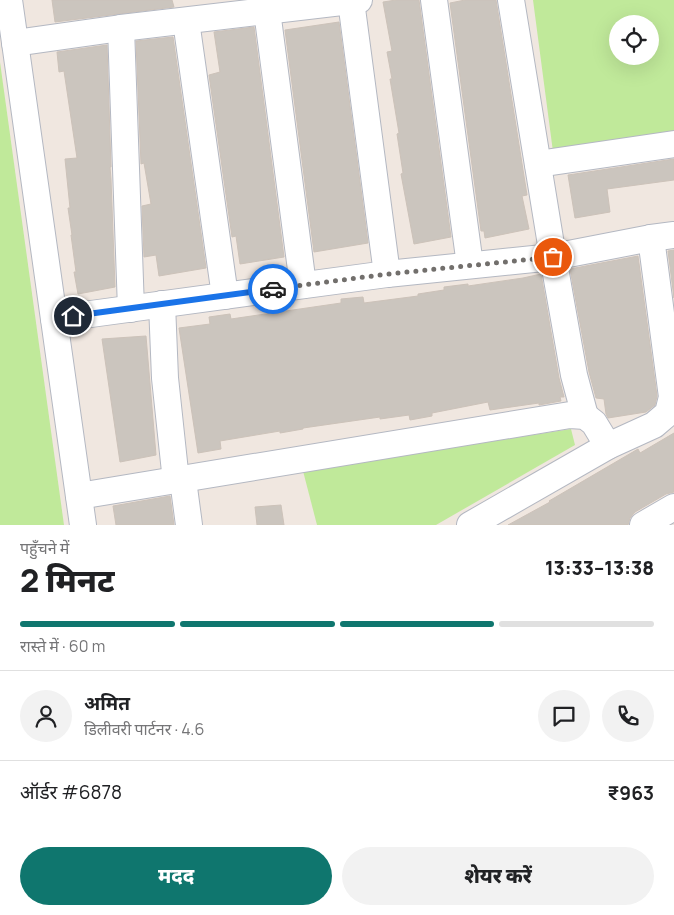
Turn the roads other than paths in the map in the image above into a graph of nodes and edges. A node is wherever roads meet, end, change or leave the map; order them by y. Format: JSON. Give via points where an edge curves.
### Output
{"nodes":[{"id":1,"x":8,"y":0,"type":"edge"},
{"id":2,"x":355,"y":0,"type":"edge"},
{"id":3,"x":434,"y":0,"type":"edge"},
{"id":4,"x":512,"y":0,"type":"edge"},
{"id":5,"x":267,"y":11,"type":"junction"},
{"id":6,"x":186,"y":21,"type":"junction"},
{"id":7,"x":121,"y":28,"type":"junction"},
{"id":8,"x":14,"y":43,"type":"junction"},
{"id":9,"x":674,"y":144,"type":"edge"},
{"id":10,"x":538,"y":164,"type":"junction"},
{"id":11,"x":663,"y":236,"type":"edge"},
{"id":12,"x":553,"y":257,"type":"junction"},
{"id":13,"x":470,"y":265,"type":"junction"},
{"id":14,"x":388,"y":274,"type":"junction"},
{"id":15,"x":303,"y":285,"type":"junction"},
{"id":16,"x":225,"y":296,"type":"junction"},
{"id":17,"x":162,"y":304,"type":"junction"},
{"id":18,"x":131,"y":309,"type":"junction"},
{"id":19,"x":54,"y":319,"type":"junction"},
{"id":20,"x":585,"y":416,"type":"junction"},
{"id":21,"x":608,"y":446,"type":"junction"},
{"id":22,"x":179,"y":480,"type":"junction"},
{"id":23,"x":79,"y":496,"type":"junction"},
{"id":24,"x":674,"y":507,"type":"edge"},
{"id":25,"x":83,"y":525,"type":"edge"},
{"id":26,"x":189,"y":525,"type":"edge"},
{"id":27,"x":470,"y":525,"type":"edge"},
{"id":28,"x":643,"y":525,"type":"edge"}],
"edges":[{"from":1,"to":8,"type":"street"},
{"from":2,"to":5,"type":"street"},
{"from":2,"to":14,"type":"street"},
{"from":3,"to":13,"type":"street"},
{"from":4,"to":10,"type":"street"},
{"from":5,"to":6,"type":"street"},
{"from":5,"to":15,"type":"street"},
{"from":6,"to":7,"type":"street"},
{"from":6,"to":16,"type":"street"},
{"from":7,"to":8,"type":"street"},
{"from":7,"to":18,"type":"street"},
{"from":8,"to":19,"type":"street"},
{"from":9,"to":10,"type":"street"},
{"from":10,"to":12,"type":"street"},
{"from":11,"to":12,"type":"street"},
{"from":11,"to":21,"type":"street","via":[[672,397],[668,413],[654,425]]},
{"from":12,"to":13,"type":"street"},
{"from":12,"to":20,"type":"street","via":[[574,375]]},
{"from":13,"to":14,"type":"street"},
{"from":14,"to":15,"type":"street"},
{"from":15,"to":16,"type":"street"},
{"from":16,"to":17,"type":"street"},
{"from":17,"to":18,"type":"street"},
{"from":17,"to":22,"type":"street","via":[[165,378]]},
{"from":18,"to":19,"type":"street"},
{"from":19,"to":23,"type":"street"},
{"from":20,"to":21,"type":"street","via":[[594,423]]},
{"from":20,"to":22,"type":"street","via":[[570,415]]},
{"from":21,"to":27,"type":"street"},
{"from":22,"to":23,"type":"street"},
{"from":22,"to":26,"type":"street"},
{"from":23,"to":25,"type":"street"},
{"from":24,"to":28,"type":"street"}]}
